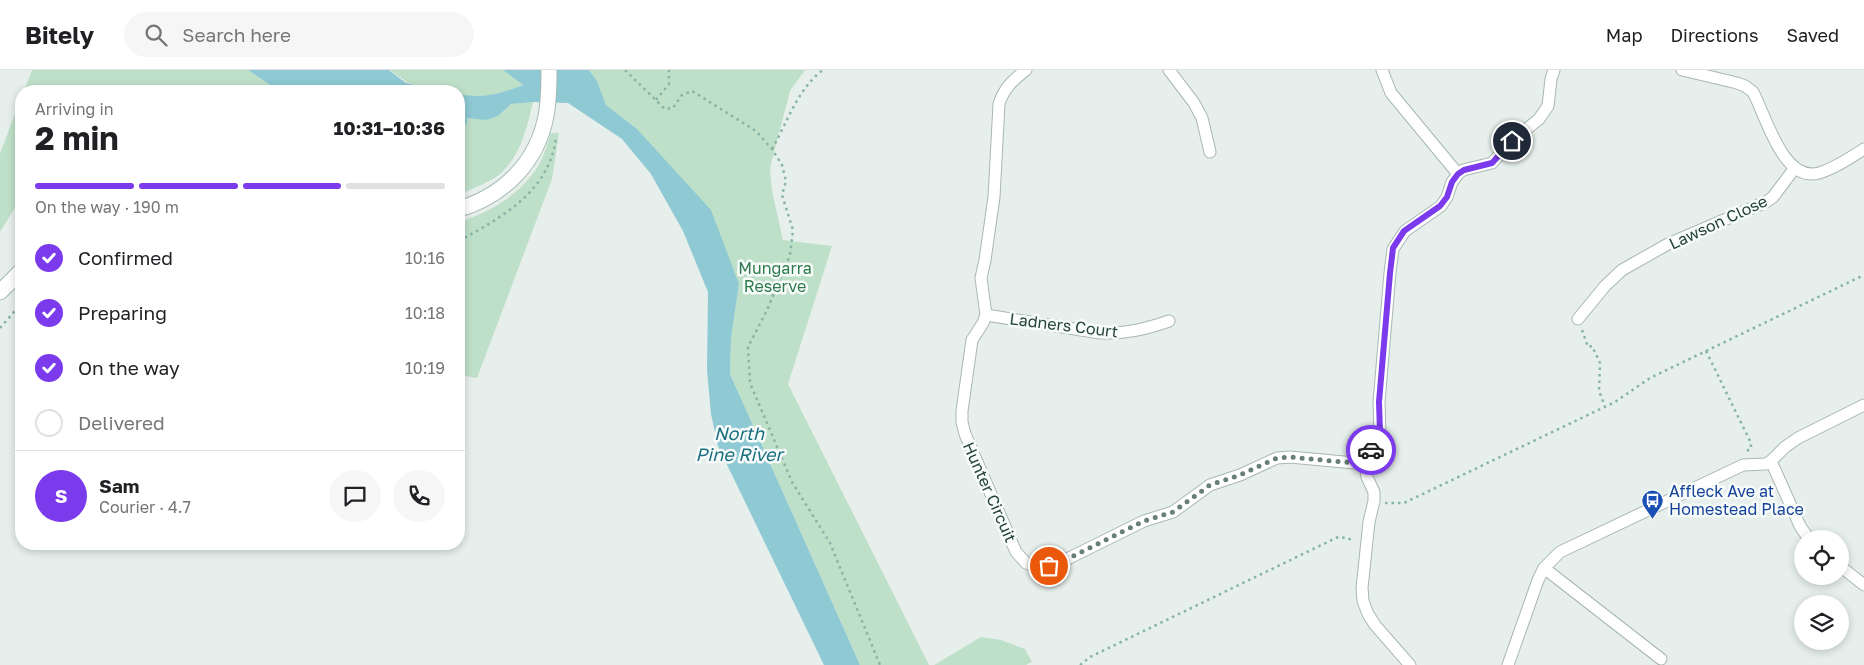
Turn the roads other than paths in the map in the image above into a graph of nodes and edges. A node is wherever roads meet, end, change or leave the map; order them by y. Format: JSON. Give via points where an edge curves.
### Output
{"nodes":[{"id":1,"x":550,"y":70,"type":"edge"},
{"id":2,"x":1026,"y":70,"type":"edge"},
{"id":3,"x":1170,"y":70,"type":"edge"},
{"id":4,"x":1382,"y":70,"type":"edge"},
{"id":5,"x":1554,"y":70,"type":"edge"},
{"id":6,"x":1682,"y":70,"type":"edge"},
{"id":7,"x":1864,"y":149,"type":"edge"},
{"id":8,"x":1210,"y":152,"type":"dead end"},
{"id":9,"x":1794,"y":169,"type":"junction"},
{"id":10,"x":1458,"y":174,"type":"junction"},
{"id":11,"x":465,"y":208,"type":"edge"},
{"id":12,"x":15,"y":277,"type":"edge"},
{"id":13,"x":0,"y":292,"type":"edge"},
{"id":14,"x":986,"y":315,"type":"junction"},
{"id":15,"x":1578,"y":319,"type":"road end"},
{"id":16,"x":1170,"y":321,"type":"dead end"},
{"id":17,"x":1864,"y":405,"type":"edge"},
{"id":18,"x":1771,"y":461,"type":"junction"},
{"id":19,"x":1365,"y":464,"type":"junction"},
{"id":20,"x":1803,"y":530,"type":"edge"},
{"id":21,"x":1544,"y":568,"type":"junction"},
{"id":22,"x":1849,"y":573,"type":"edge"},
{"id":23,"x":1864,"y":585,"type":"edge"},
{"id":24,"x":1661,"y":659,"type":"dead end"},
{"id":25,"x":1410,"y":665,"type":"edge"},
{"id":26,"x":1508,"y":665,"type":"edge"}],
"edges":[{"from":1,"to":11,"type":"main road","via":[[543,128],[527,162],[513,180]]},
{"from":2,"to":14,"type":"street","via":[[1007,87],[999,104],[994,197],[981,278]]},
{"from":3,"to":8,"type":"street","via":[[1198,110]]},
{"from":4,"to":10,"type":"street","via":[[1391,94]]},
{"from":5,"to":10,"type":"street","via":[[1548,106],[1539,119],[1492,163]]},
{"from":6,"to":9,"type":"street","via":[[1737,83],[1753,92],[1782,153]]},
{"from":7,"to":9,"type":"street","via":[[1820,172],[1808,174]]},
{"from":9,"to":15,"type":"street","name":"Lawson Close","via":[[1766,202],[1668,244],[1622,270]]},
{"from":10,"to":19,"type":"street","via":[[1440,206],[1404,231],[1393,248],[1379,402],[1380,433]]},
{"from":12,"to":13,"type":"main road"},
{"from":14,"to":16,"type":"street","name":"Ladners Court","via":[[1116,334]]},
{"from":14,"to":19,"type":"street","name":"Hunter Circuit","via":[[972,340],[962,422],[1016,552],[1026,563],[1049,566],[1059,563],[1144,521],[1173,512],[1210,485],[1277,458]]},
{"from":17,"to":18,"type":"street","via":[[1798,438]]},
{"from":18,"to":20,"type":"street"},
{"from":18,"to":21,"type":"street","via":[[1739,467],[1560,552]]},
{"from":19,"to":25,"type":"street","via":[[1374,501],[1366,544],[1363,600],[1368,614]]},
{"from":21,"to":24,"type":"street"},
{"from":21,"to":26,"type":"street"},
{"from":22,"to":23,"type":"street"}]}
